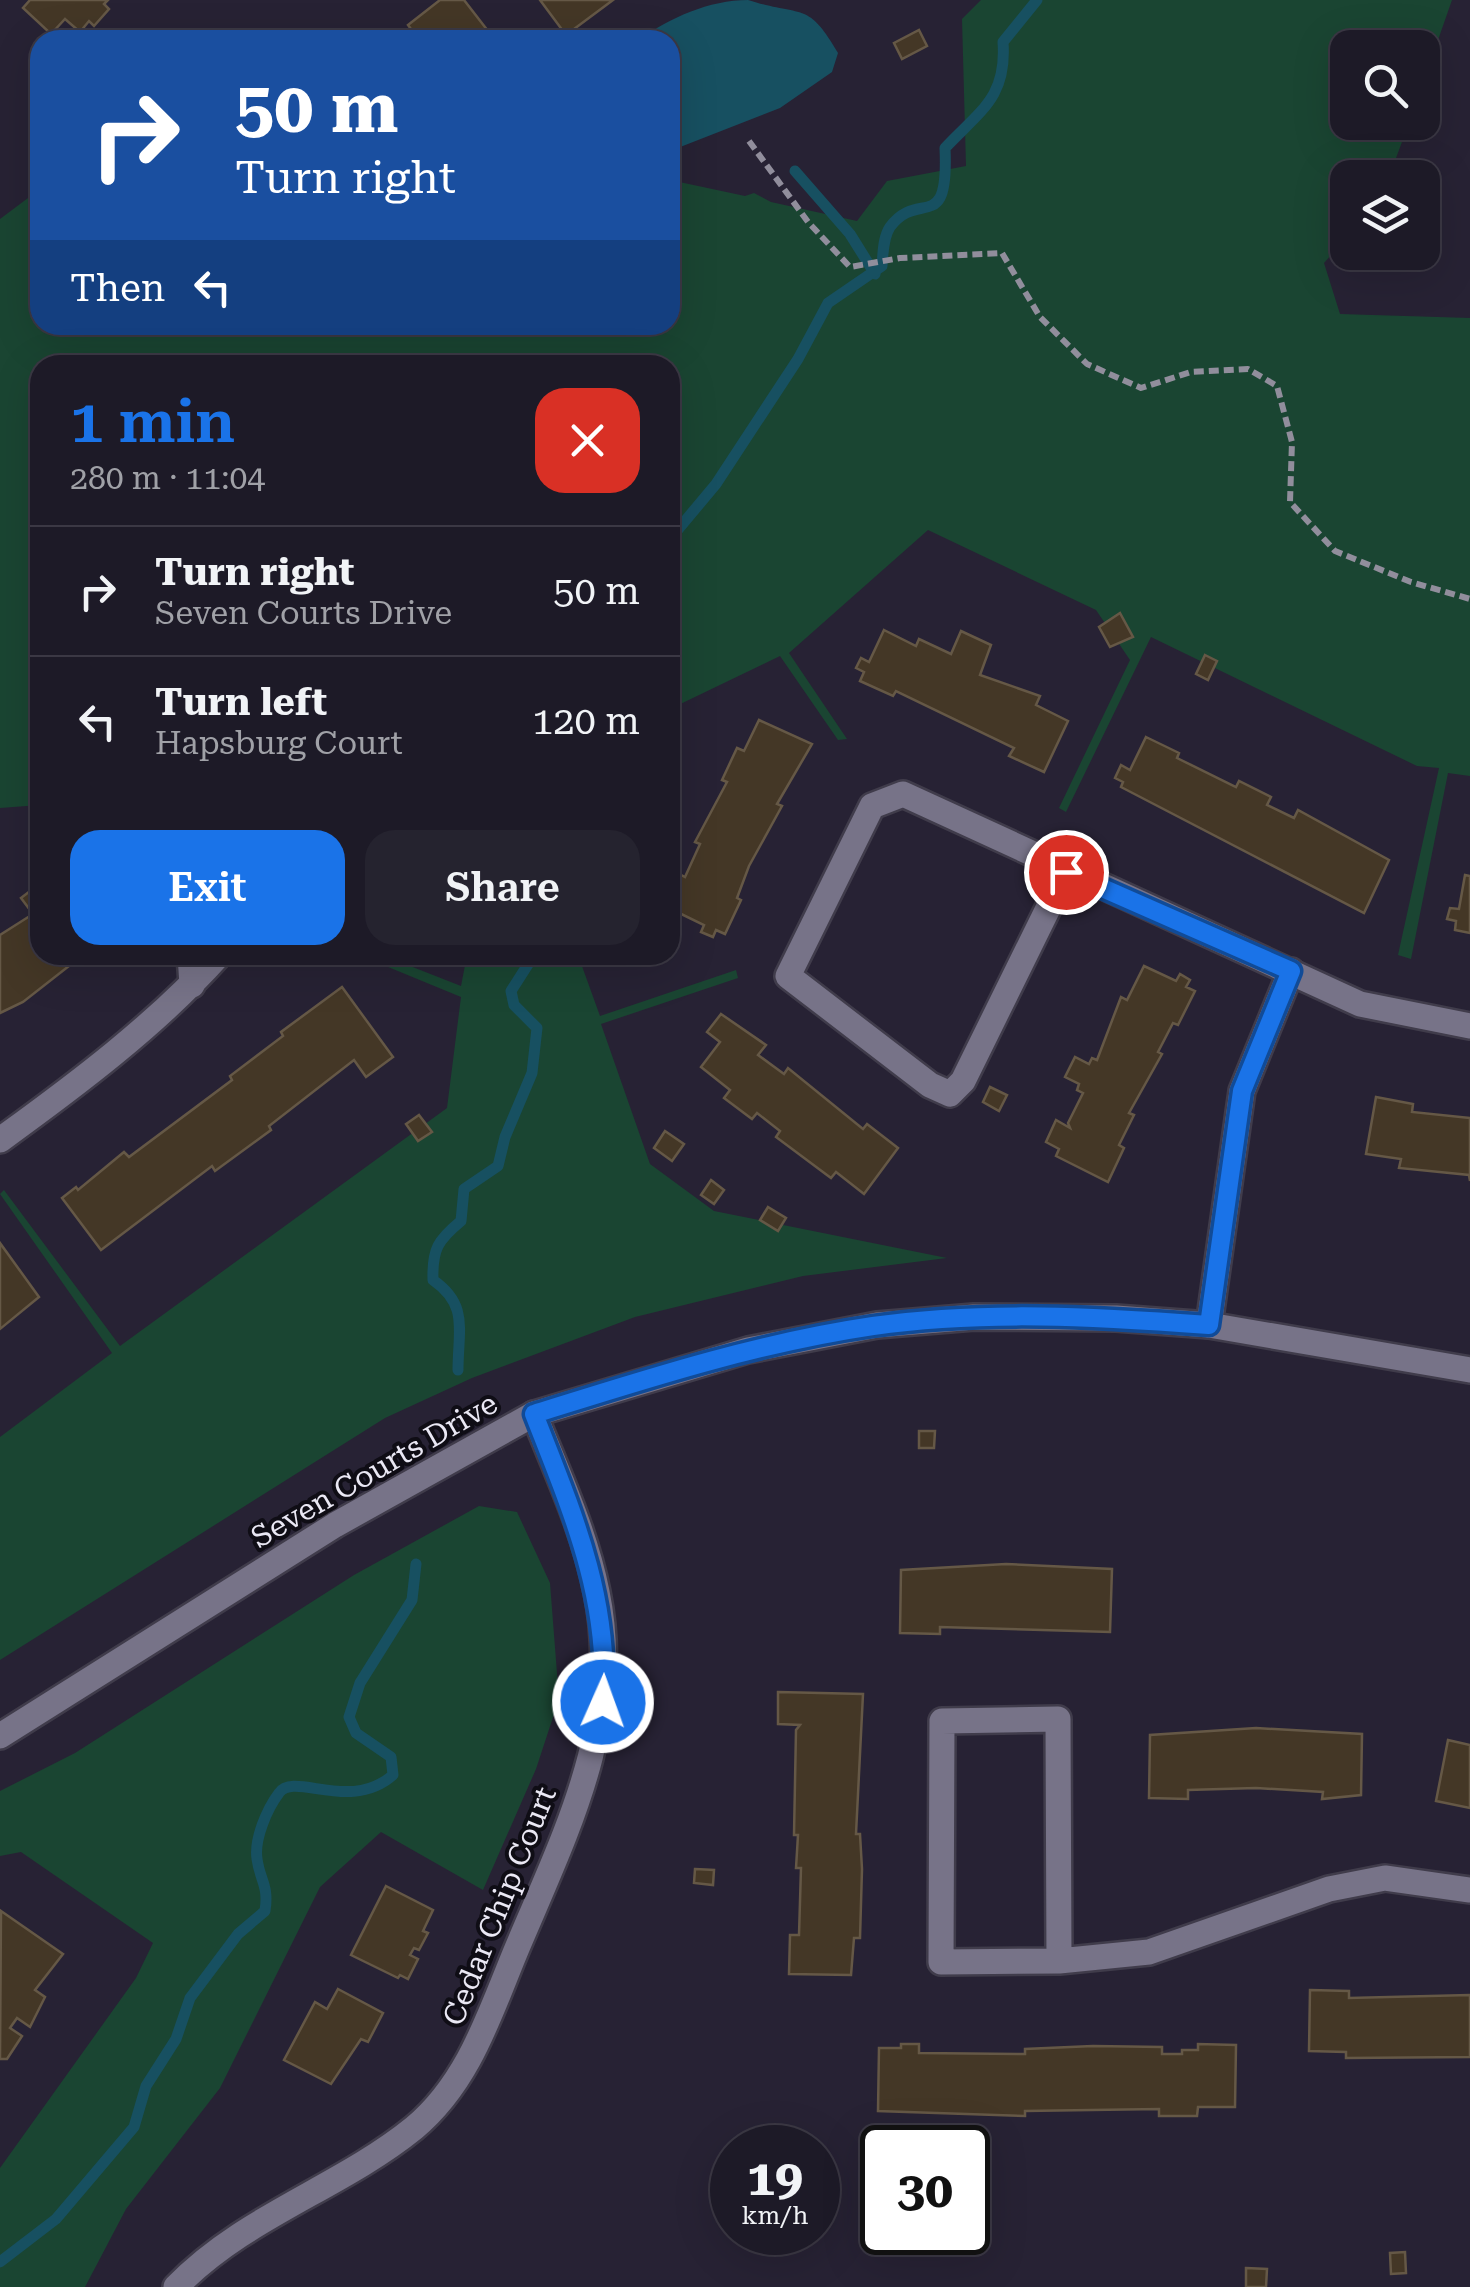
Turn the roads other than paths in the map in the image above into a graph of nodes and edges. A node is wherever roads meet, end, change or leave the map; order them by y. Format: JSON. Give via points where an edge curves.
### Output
{"nodes":[{"id":1,"x":1066,"y":872,"type":"junction"},
{"id":2,"x":191,"y":965,"type":"edge"},
{"id":3,"x":210,"y":965,"type":"edge"},
{"id":4,"x":1291,"y":971,"type":"junction"},
{"id":5,"x":192,"y":985,"type":"junction"},
{"id":6,"x":1470,"y":1026,"type":"edge"},
{"id":7,"x":0,"y":1140,"type":"edge"},
{"id":8,"x":1209,"y":1325,"type":"junction"},
{"id":9,"x":1470,"y":1370,"type":"edge"},
{"id":10,"x":534,"y":1414,"type":"junction"},
{"id":11,"x":0,"y":1736,"type":"edge"},
{"id":12,"x":1470,"y":1890,"type":"edge"},
{"id":13,"x":1059,"y":1961,"type":"junction"},
{"id":14,"x":176,"y":2287,"type":"edge"}],
"edges":[{"from":1,"to":1,"type":"street","via":[[963,1082],[950,1094],[788,976],[872,806],[902,794]]},
{"from":1,"to":4,"type":"street"},
{"from":2,"to":5,"type":"street"},
{"from":3,"to":5,"type":"street"},
{"from":4,"to":6,"type":"street","via":[[1360,1004]]},
{"from":4,"to":8,"type":"street","via":[[1242,1091]]},
{"from":5,"to":7,"type":"street"},
{"from":8,"to":9,"type":"street","name":"Seven Courts Drive"},
{"from":8,"to":10,"type":"street","name":"Seven Courts Drive","via":[[974,1317],[877,1325],[748,1350]]},
{"from":10,"to":11,"type":"street","name":"Seven Courts Drive","via":[[335,1525]]},
{"from":10,"to":14,"type":"street","name":"Cedar Chip Court","via":[[581,1533],[605,1652],[597,1744],[575,1813],[476,2047],[437,2105],[412,2129],[208,2256]]},
{"from":12,"to":13,"type":"street","via":[[1384,1878],[1329,1890],[1148,1952]]},
{"from":13,"to":13,"type":"street","via":[[941,1962],[942,1721],[1058,1719]]}]}
